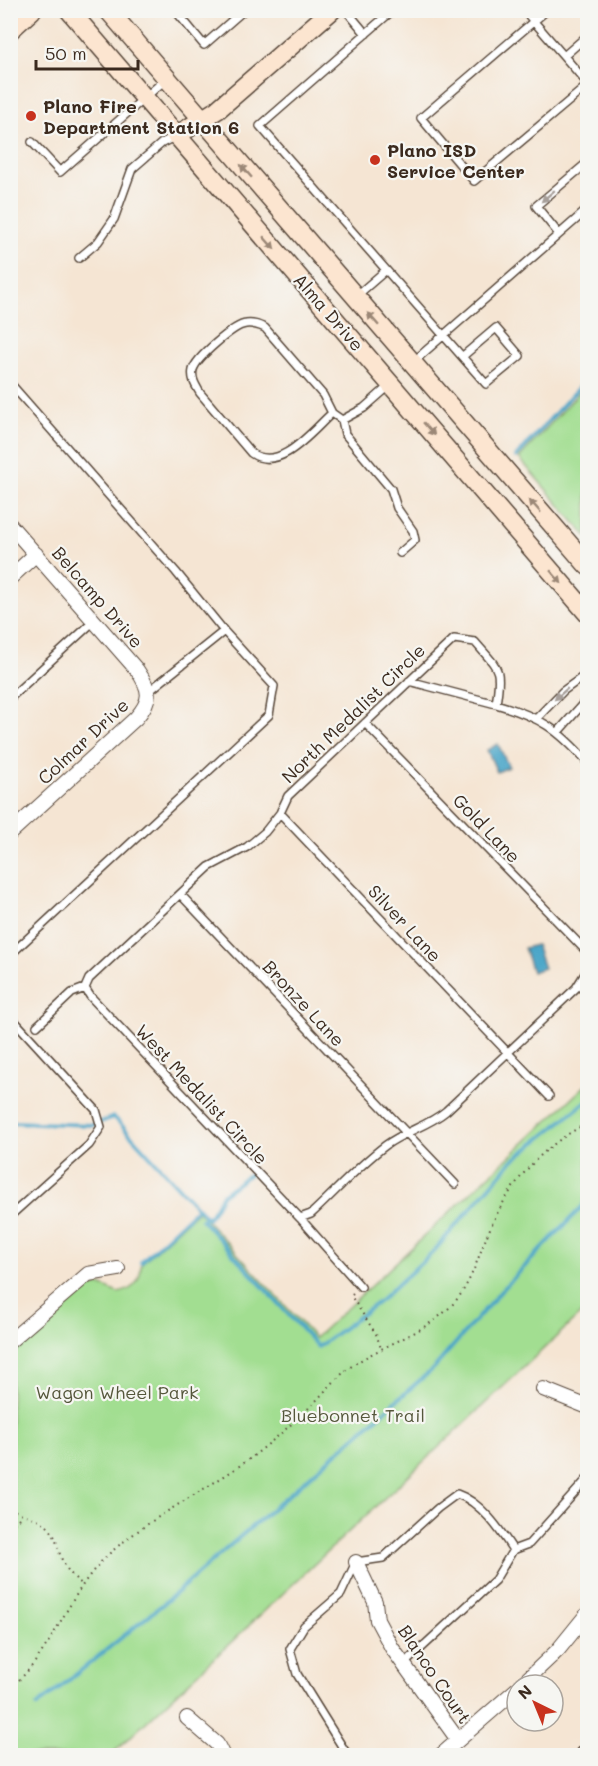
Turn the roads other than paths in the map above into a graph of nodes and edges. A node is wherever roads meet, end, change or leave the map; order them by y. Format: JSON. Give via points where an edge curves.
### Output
{"nodes":[{"id":1,"x":32,"y":10,"type":"edge"},
{"id":2,"x":69,"y":10,"type":"edge"},
{"id":3,"x":108,"y":10,"type":"edge"},
{"id":4,"x":175,"y":10,"type":"edge"},
{"id":5,"x":244,"y":10,"type":"edge"},
{"id":6,"x":332,"y":10,"type":"edge"},
{"id":7,"x":346,"y":10,"type":"edge"},
{"id":8,"x":393,"y":10,"type":"edge"},
{"id":9,"x":524,"y":10,"type":"edge"},
{"id":10,"x":547,"y":10,"type":"edge"},
{"id":11,"x":534,"y":22,"type":"junction"},
{"id":12,"x":10,"y":30,"type":"edge"},
{"id":13,"x":366,"y":34,"type":"junction"},
{"id":14,"x":588,"y":35,"type":"edge"},
{"id":15,"x":564,"y":56,"type":"junction"},
{"id":16,"x":166,"y":79,"type":"junction"},
{"id":17,"x":588,"y":85,"type":"edge"},
{"id":18,"x":144,"y":98,"type":"junction"},
{"id":19,"x":201,"y":120,"type":"junction"},
{"id":20,"x":176,"y":136,"type":"junction"},
{"id":21,"x":32,"y":142,"type":"dead end"},
{"id":22,"x":588,"y":162,"type":"edge"},
{"id":23,"x":588,"y":210,"type":"edge"},
{"id":24,"x":559,"y":234,"type":"junction"},
{"id":25,"x":79,"y":258,"type":"dead end"},
{"id":26,"x":385,"y":271,"type":"junction"},
{"id":27,"x":354,"y":298,"type":"junction"},
{"id":28,"x":443,"y":334,"type":"junction"},
{"id":29,"x":463,"y":356,"type":"junction"},
{"id":30,"x":411,"y":364,"type":"junction"},
{"id":31,"x":10,"y":383,"type":"edge"},
{"id":32,"x":391,"y":385,"type":"junction"},
{"id":33,"x":332,"y":413,"type":"junction"},
{"id":34,"x":342,"y":420,"type":"junction"},
{"id":35,"x":10,"y":525,"type":"edge"},
{"id":36,"x":400,"y":553,"type":"dead end"},
{"id":37,"x":36,"y":554,"type":"junction"},
{"id":38,"x":588,"y":566,"type":"edge"},
{"id":39,"x":10,"y":578,"type":"edge"},
{"id":40,"x":588,"y":614,"type":"edge"},
{"id":41,"x":94,"y":621,"type":"junction"},
{"id":42,"x":224,"y":632,"type":"junction"},
{"id":43,"x":588,"y":673,"type":"edge"},
{"id":44,"x":410,"y":681,"type":"junction"},
{"id":45,"x":149,"y":694,"type":"junction"},
{"id":46,"x":10,"y":698,"type":"edge"},
{"id":47,"x":588,"y":698,"type":"edge"},
{"id":48,"x":496,"y":704,"type":"junction"},
{"id":49,"x":537,"y":718,"type":"junction"},
{"id":50,"x":365,"y":723,"type":"junction"},
{"id":51,"x":558,"y":732,"type":"junction"},
{"id":52,"x":588,"y":763,"type":"edge"},
{"id":53,"x":280,"y":813,"type":"junction"},
{"id":54,"x":10,"y":833,"type":"edge"},
{"id":55,"x":180,"y":894,"type":"junction"},
{"id":56,"x":588,"y":953,"type":"edge"},
{"id":57,"x":10,"y":955,"type":"edge"},
{"id":58,"x":588,"y":969,"type":"edge"},
{"id":59,"x":85,"y":988,"type":"junction"},
{"id":60,"x":10,"y":1016,"type":"edge"},
{"id":61,"x":37,"y":1026,"type":"dead end"},
{"id":62,"x":507,"y":1054,"type":"junction"},
{"id":63,"x":549,"y":1096,"type":"dead end"},
{"id":64,"x":407,"y":1133,"type":"junction"},
{"id":65,"x":455,"y":1184,"type":"dead end"},
{"id":66,"x":10,"y":1216,"type":"edge"},
{"id":67,"x":300,"y":1218,"type":"junction"},
{"id":68,"x":118,"y":1269,"type":"dead end"},
{"id":69,"x":361,"y":1287,"type":"road end"},
{"id":70,"x":10,"y":1341,"type":"edge"},
{"id":71,"x":543,"y":1389,"type":"dead end"},
{"id":72,"x":588,"y":1407,"type":"edge"},
{"id":73,"x":588,"y":1478,"type":"edge"},
{"id":74,"x":513,"y":1550,"type":"junction"},
{"id":75,"x":356,"y":1562,"type":"junction"},
{"id":76,"x":588,"y":1613,"type":"edge"},
{"id":77,"x":404,"y":1664,"type":"junction"},
{"id":78,"x":534,"y":1673,"type":"edge"},
{"id":79,"x":505,"y":1699,"type":"edge"},
{"id":80,"x":187,"y":1718,"type":"dead end"},
{"id":81,"x":458,"y":1740,"type":"junction"},
{"id":82,"x":588,"y":1745,"type":"edge"},
{"id":83,"x":223,"y":1755,"type":"edge"},
{"id":84,"x":348,"y":1755,"type":"edge"},
{"id":85,"x":440,"y":1755,"type":"edge"},
{"id":86,"x":576,"y":1755,"type":"edge"}],
"edges":[{"from":1,"to":12,"type":"main road"},
{"from":2,"to":18,"type":"main road","name":"Alma Drive"},
{"from":3,"to":16,"type":"main road","name":"Alma Drive"},
{"from":4,"to":5,"type":"lane","via":[[204,45]]},
{"from":6,"to":19,"type":"main road"},
{"from":7,"to":13,"type":"lane"},
{"from":8,"to":13,"type":"lane"},
{"from":9,"to":11,"type":"lane"},
{"from":10,"to":11,"type":"lane"},
{"from":11,"to":15,"type":"lane"},
{"from":11,"to":17,"type":"lane","via":[[421,118],[474,181]]},
{"from":13,"to":26,"type":"lane","via":[[260,126]]},
{"from":14,"to":15,"type":"lane"},
{"from":15,"to":17,"type":"lane"},
{"from":16,"to":18,"type":"lane"},
{"from":16,"to":19,"type":"main road","name":"Alma Drive"},
{"from":18,"to":20,"type":"main road","name":"Alma Drive"},
{"from":18,"to":21,"type":"lane","via":[[60,172]]},
{"from":19,"to":20,"type":"main road"},
{"from":27,"to":19,"type":"main road","name":"Alma Drive","one_way":true},
{"from":20,"to":25,"type":"lane","via":[[132,169],[114,219],[98,242]]},
{"from":20,"to":32,"type":"main road","name":"Alma Drive","one_way":true},
{"from":22,"to":24,"type":"lane","one_way":true,"via":[[536,206]]},
{"from":23,"to":24,"type":"lane"},
{"from":24,"to":28,"type":"lane"},
{"from":26,"to":27,"type":"lane"},
{"from":26,"to":28,"type":"lane"},
{"from":30,"to":27,"type":"main road","name":"Alma Drive","one_way":true},
{"from":28,"to":29,"type":"lane"},
{"from":28,"to":30,"type":"lane"},
{"from":29,"to":29,"type":"lane","via":[[486,384],[520,356],[496,328]]},
{"from":30,"to":32,"type":"main road"},
{"from":38,"to":30,"type":"main road","name":"Alma Drive","one_way":true},
{"from":31,"to":42,"type":"lane"},
{"from":32,"to":34,"type":"lane","via":[[364,408]]},
{"from":32,"to":40,"type":"main road","name":"Alma Drive","one_way":true},
{"from":33,"to":33,"type":"lane","via":[[284,455],[259,459],[200,393],[193,371],[198,360],[236,327],[256,324],[265,328],[323,395]]},
{"from":33,"to":34,"type":"lane"},
{"from":34,"to":36,"type":"lane","via":[[345,434],[385,481],[397,508],[414,531],[415,540]]},
{"from":35,"to":37,"type":"street","name":"Belcamp Drive"},
{"from":37,"to":39,"type":"street"},
{"from":37,"to":41,"type":"street","name":"Belcamp Drive"},
{"from":41,"to":45,"type":"street","name":"Belcamp Drive","via":[[137,670]]},
{"from":41,"to":46,"type":"lane"},
{"from":42,"to":45,"type":"lane"},
{"from":42,"to":57,"type":"lane","via":[[274,686],[269,715]]},
{"from":43,"to":49,"type":"lane","one_way":true,"via":[[563,691]]},
{"from":44,"to":48,"type":"lane"},
{"from":44,"to":48,"type":"lane","name":"North Medalist Circle","via":[[448,642],[464,639],[475,642],[497,667],[501,676]]},
{"from":44,"to":50,"type":"lane","name":"North Medalist Circle"},
{"from":45,"to":54,"type":"street","name":"Colmar Drive","via":[[147,705],[136,718]]},
{"from":47,"to":51,"type":"lane"},
{"from":48,"to":49,"type":"lane"},
{"from":49,"to":51,"type":"lane"},
{"from":50,"to":53,"type":"lane","name":"North Medalist Circle","via":[[288,796]]},
{"from":50,"to":56,"type":"lane","name":"Gold Lane"},
{"from":51,"to":52,"type":"lane"},
{"from":53,"to":55,"type":"lane","name":"North Medalist Circle","via":[[247,847],[209,867]]},
{"from":53,"to":62,"type":"lane","name":"Silver Lane"},
{"from":55,"to":59,"type":"lane","name":"North Medalist Circle"},
{"from":55,"to":64,"type":"lane","name":"Bronze Lane"},
{"from":58,"to":62,"type":"lane","via":[[576,988]]},
{"from":59,"to":61,"type":"lane","name":"North Medalist Circle","via":[[72,993]]},
{"from":59,"to":67,"type":"lane","name":"West Medalist Circle"},
{"from":60,"to":66,"type":"lane","via":[[96,1110],[100,1127],[89,1144]]},
{"from":62,"to":63,"type":"lane","name":"Silver Lane"},
{"from":62,"to":64,"type":"lane","via":[[431,1124]]},
{"from":64,"to":65,"type":"lane","name":"Bronze Lane"},
{"from":64,"to":67,"type":"lane","via":[[385,1146],[310,1215]]},
{"from":67,"to":69,"type":"lane","name":"West Medalist Circle"},
{"from":68,"to":70,"type":"street","via":[[88,1274]]},
{"from":71,"to":72,"type":"street"},
{"from":73,"to":74,"type":"lane","via":[[529,1544]]},
{"from":74,"to":75,"type":"lane","via":[[482,1512],[458,1494],[383,1557]]},
{"from":74,"to":77,"type":"lane","via":[[495,1580]]},
{"from":75,"to":77,"type":"street","name":"Blanco Court","via":[[375,1602],[377,1620]]},
{"from":75,"to":84,"type":"lane","via":[[341,1594],[304,1626],[290,1649],[297,1674]]},
{"from":76,"to":78,"type":"street"},
{"from":77,"to":81,"type":"street","name":"Blanco Court"},
{"from":79,"to":81,"type":"street"},
{"from":80,"to":83,"type":"street","via":[[217,1744]]},
{"from":81,"to":85,"type":"street"},
{"from":82,"to":86,"type":"lane"}]}
